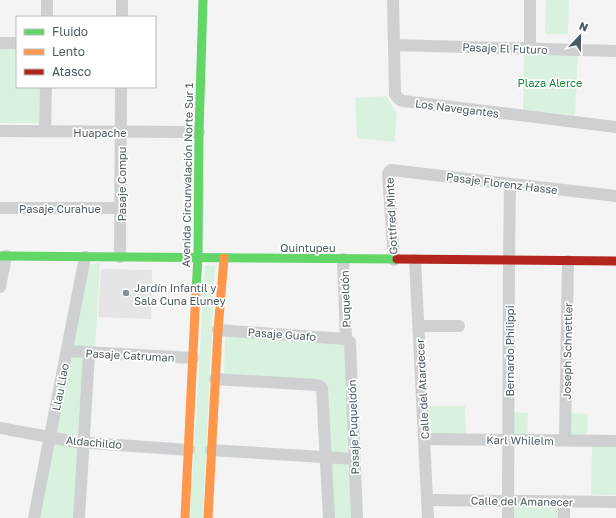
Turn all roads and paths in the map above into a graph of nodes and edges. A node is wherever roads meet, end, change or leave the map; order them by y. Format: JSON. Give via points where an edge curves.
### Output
{"nodes":[{"id":1,"x":47,"y":0,"type":"edge"},
{"id":2,"x":122,"y":0,"type":"edge"},
{"id":3,"x":203,"y":0,"type":"edge"},
{"id":4,"x":393,"y":0,"type":"edge"},
{"id":5,"x":530,"y":0,"type":"edge"},
{"id":6,"x":47,"y":16,"type":"edge"},
{"id":7,"x":122,"y":16,"type":"edge"},
{"id":8,"x":0,"y":43,"type":"edge"},
{"id":9,"x":16,"y":43,"type":"edge"},
{"id":10,"x":394,"y":45,"type":"junction"},
{"id":11,"x":530,"y":49,"type":"junction"},
{"id":12,"x":616,"y":51,"type":"edge"},
{"id":13,"x":46,"y":88,"type":"edge"},
{"id":14,"x":122,"y":88,"type":"edge"},
{"id":15,"x":616,"y":128,"type":"edge"},
{"id":16,"x":0,"y":131,"type":"edge"},
{"id":17,"x":45,"y":131,"type":"junction"},
{"id":18,"x":121,"y":132,"type":"junction"},
{"id":19,"x":199,"y":132,"type":"junction"},
{"id":20,"x":389,"y":172,"type":"joint"},
{"id":21,"x":510,"y":184,"type":"junction"},
{"id":22,"x":616,"y":196,"type":"edge"},
{"id":23,"x":0,"y":208,"type":"edge"},
{"id":24,"x":120,"y":208,"type":"junction"},
{"id":25,"x":3,"y":256,"type":"edge"},
{"id":26,"x":85,"y":257,"type":"junction"},
{"id":27,"x":120,"y":257,"type":"junction"},
{"id":28,"x":198,"y":258,"type":"junction"},
{"id":29,"x":224,"y":258,"type":"junction"},
{"id":30,"x":343,"y":259,"type":"junction"},
{"id":31,"x":394,"y":260,"type":"junction"},
{"id":32,"x":416,"y":260,"type":"junction"},
{"id":33,"x":509,"y":260,"type":"junction"},
{"id":34,"x":568,"y":261,"type":"junction"},
{"id":35,"x":616,"y":261,"type":"edge"},
{"id":36,"x":0,"y":287,"type":"edge"},
{"id":37,"x":419,"y":326,"type":"junction"},
{"id":38,"x":459,"y":326,"type":"dead end"},
{"id":39,"x":218,"y":330,"type":"junction"},
{"id":40,"x":346,"y":339,"type":"junction"},
{"id":41,"x":67,"y":351,"type":"junction"},
{"id":42,"x":89,"y":353,"type":"junction"},
{"id":43,"x":193,"y":358,"type":"junction"},
{"id":44,"x":215,"y":379,"type":"junction"},
{"id":45,"x":0,"y":428,"type":"edge"},
{"id":46,"x":50,"y":437,"type":"junction"},
{"id":47,"x":424,"y":439,"type":"junction"},
{"id":48,"x":509,"y":440,"type":"junction"},
{"id":49,"x":565,"y":440,"type":"junction"},
{"id":50,"x":616,"y":441,"type":"edge"},
{"id":51,"x":84,"y":443,"type":"junction"},
{"id":52,"x":188,"y":450,"type":"junction"},
{"id":53,"x":211,"y":450,"type":"junction"},
{"id":54,"x":326,"y":458,"type":"junction"},
{"id":55,"x":355,"y":459,"type":"junction"},
{"id":56,"x":427,"y":500,"type":"junction"},
{"id":57,"x":508,"y":501,"type":"junction"},
{"id":58,"x":564,"y":501,"type":"junction"},
{"id":59,"x":616,"y":502,"type":"edge"},
{"id":60,"x":34,"y":518,"type":"edge"},
{"id":61,"x":80,"y":518,"type":"edge"},
{"id":62,"x":185,"y":518,"type":"edge"},
{"id":63,"x":208,"y":518,"type":"edge"},
{"id":64,"x":329,"y":518,"type":"edge"},
{"id":65,"x":357,"y":518,"type":"edge"},
{"id":66,"x":428,"y":518,"type":"edge"},
{"id":67,"x":508,"y":518,"type":"edge"},
{"id":68,"x":564,"y":518,"type":"edge"}],
"edges":[{"from":1,"to":6,"type":"street"},
{"from":2,"to":7,"type":"street"},
{"from":3,"to":19,"type":"street","name":"Avenida Circunvalación Norte Sur 1"},
{"from":4,"to":10,"type":"street","name":"Los Navegantes"},
{"from":5,"to":11,"type":"street"},
{"from":8,"to":9,"type":"street"},
{"from":10,"to":11,"type":"street","name":"Pasaje El Futuro"},
{"from":10,"to":15,"type":"street","name":"Los Navegantes","via":[[395,94],[403,102]]},
{"from":11,"to":12,"type":"street","name":"Pasaje El Futuro"},
{"from":13,"to":17,"type":"street"},
{"from":14,"to":18,"type":"street","name":"Pasaje Compu"},
{"from":16,"to":17,"type":"street","name":"Huapache"},
{"from":17,"to":18,"type":"street","name":"Huapache"},
{"from":18,"to":19,"type":"street","name":"Huapache"},
{"from":18,"to":24,"type":"street","name":"Pasaje Compu"},
{"from":19,"to":28,"type":"street","name":"Avenida Circunvalación Norte Sur 1"},
{"from":20,"to":21,"type":"street","name":"Pasaje Florenz Hasse","via":[[391,170]]},
{"from":20,"to":31,"type":"street","name":"Gottfred Minte"},
{"from":21,"to":22,"type":"street","name":"Pasaje Florenz Hasse"},
{"from":21,"to":33,"type":"street","name":"Bernardo Philippi"},
{"from":23,"to":24,"type":"street","name":"Pasaje Curahue"},
{"from":24,"to":27,"type":"street","name":"Pasaje Compu"},
{"from":25,"to":26,"type":"street","name":"Quintupeu"},
{"from":25,"to":36,"type":"street"},
{"from":26,"to":27,"type":"street","name":"Quintupeu"},
{"from":26,"to":41,"type":"street","name":"Llau Llao"},
{"from":27,"to":28,"type":"street","name":"Quintupeu"},
{"from":28,"to":29,"type":"street","name":"Quintupeu"},
{"from":28,"to":43,"type":"street","name":"Avenida Circunvalación Norte Sur 1"},
{"from":29,"to":30,"type":"street","name":"Quintupeu"},
{"from":29,"to":39,"type":"street"},
{"from":30,"to":31,"type":"street","name":"Quintupeu"},
{"from":30,"to":40,"type":"street","name":"Puqueldón"},
{"from":31,"to":32,"type":"street","name":"Quintupeu"},
{"from":32,"to":33,"type":"street","name":"Quintupeu"},
{"from":32,"to":37,"type":"street","name":"Calle del Atardecer"},
{"from":33,"to":34,"type":"street","name":"Quintupeu"},
{"from":33,"to":48,"type":"street","name":"Bernardo Philippi"},
{"from":34,"to":35,"type":"street","name":"Quintupeu"},
{"from":34,"to":49,"type":"street","name":"Joseph Schnettler"},
{"from":37,"to":38,"type":"street"},
{"from":37,"to":47,"type":"street","name":"Calle del Atardecer"},
{"from":39,"to":40,"type":"street","name":"Pasaje Guafo"},
{"from":39,"to":44,"type":"street"},
{"from":40,"to":55,"type":"street","name":"Pasaje Puqueldón","via":[[350,342]]},
{"from":41,"to":42,"type":"street","name":"Pasaje Catruman"},
{"from":41,"to":46,"type":"street","name":"Llau Llao"},
{"from":42,"to":43,"type":"street","name":"Pasaje Catruman"},
{"from":42,"to":51,"type":"street"},
{"from":43,"to":52,"type":"street","name":"Avenida Circunvalación Norte Sur 1"},
{"from":44,"to":53,"type":"street"},
{"from":44,"to":54,"type":"street","via":[[321,387]]},
{"from":45,"to":46,"type":"street","name":"Aldachildo"},
{"from":46,"to":51,"type":"street","name":"Aldachildo"},
{"from":46,"to":60,"type":"street","name":"Llau Llao"},
{"from":47,"to":48,"type":"street","name":"Karl Whilelm"},
{"from":47,"to":56,"type":"street","name":"Calle del Atardecer"},
{"from":48,"to":49,"type":"street","name":"Karl Whilelm"},
{"from":48,"to":57,"type":"street","name":"Bernardo Philippi"},
{"from":49,"to":50,"type":"street","name":"Karl Whilelm"},
{"from":51,"to":52,"type":"street","name":"Aldachildo"},
{"from":51,"to":61,"type":"street"},
{"from":52,"to":62,"type":"street","name":"Avenida Circunvalación Norte Sur 1"},
{"from":53,"to":54,"type":"street"},
{"from":53,"to":63,"type":"street"},
{"from":54,"to":55,"type":"street"},
{"from":54,"to":64,"type":"street"},
{"from":55,"to":65,"type":"street","name":"Pasaje Puqueldón"},
{"from":56,"to":57,"type":"street","name":"Calle del Amanecer"},
{"from":56,"to":66,"type":"street","name":"Calle del Atardecer"},
{"from":57,"to":58,"type":"street","name":"Calle del Amanecer"},
{"from":57,"to":67,"type":"street","name":"Bernardo Philippi"},
{"from":58,"to":59,"type":"street","name":"Calle del Amanecer"},
{"from":58,"to":68,"type":"street"}]}
